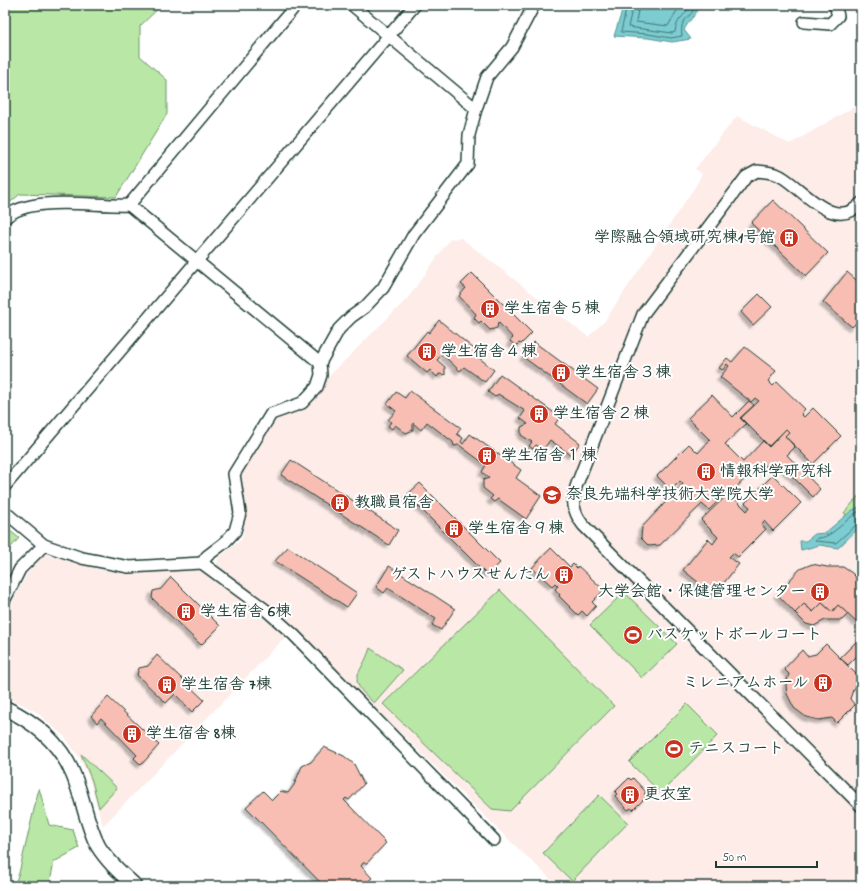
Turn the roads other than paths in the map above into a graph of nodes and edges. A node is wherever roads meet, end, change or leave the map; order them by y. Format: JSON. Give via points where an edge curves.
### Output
{"nodes":[{"id":1,"x":296,"y":5,"type":"edge"},
{"id":2,"x":352,"y":5,"type":"edge"},
{"id":3,"x":415,"y":5,"type":"edge"},
{"id":4,"x":534,"y":5,"type":"edge"},
{"id":5,"x":835,"y":5,"type":"edge"},
{"id":6,"x":804,"y":22,"type":"dead end"},
{"id":7,"x":389,"y":36,"type":"junction"},
{"id":8,"x":476,"y":109,"type":"junction"},
{"id":9,"x":861,"y":203,"type":"edge"},
{"id":10,"x":129,"y":205,"type":"junction"},
{"id":11,"x":5,"y":218,"type":"edge"},
{"id":12,"x":197,"y":260,"type":"junction"},
{"id":13,"x":320,"y":363,"type":"junction"},
{"id":14,"x":5,"y":486,"type":"edge"},
{"id":15,"x":5,"y":512,"type":"edge"},
{"id":16,"x":44,"y":545,"type":"junction"},
{"id":17,"x":202,"y":563,"type":"junction"},
{"id":18,"x":5,"y":599,"type":"edge"},
{"id":19,"x":5,"y":708,"type":"edge"},
{"id":20,"x":861,"y":806,"type":"edge"},
{"id":21,"x":494,"y":840,"type":"dead end"},
{"id":22,"x":135,"y":886,"type":"edge"}],
"edges":[{"from":1,"to":10,"type":"street"},
{"from":2,"to":7,"type":"street"},
{"from":3,"to":7,"type":"street"},
{"from":4,"to":8,"type":"street","via":[[512,48],[487,77]]},
{"from":5,"to":6,"type":"street","via":[[838,16],[830,24]]},
{"from":7,"to":8,"type":"street"},
{"from":7,"to":12,"type":"street"},
{"from":8,"to":13,"type":"street","via":[[469,135],[468,164],[414,234],[383,288],[339,329]]},
{"from":9,"to":20,"type":"street","via":[[857,208],[845,213],[825,211],[781,176],[757,171],[746,177],[643,314],[577,484],[573,504],[576,515],[583,525]]},
{"from":10,"to":11,"type":"street","via":[[60,203],[23,208]]},
{"from":10,"to":12,"type":"street"},
{"from":12,"to":13,"type":"street"},
{"from":12,"to":14,"type":"street"},
{"from":13,"to":17,"type":"street","via":[[321,375],[317,387],[302,403],[271,414],[234,474],[240,513],[235,531]]},
{"from":15,"to":16,"type":"street"},
{"from":16,"to":17,"type":"street","via":[[82,558],[129,567]]},
{"from":16,"to":18,"type":"street","via":[[20,569]]},
{"from":17,"to":21,"type":"street","via":[[267,611],[294,635]]},
{"from":19,"to":22,"type":"street","via":[[47,734],[62,753],[73,774],[89,826],[99,847]]}]}
